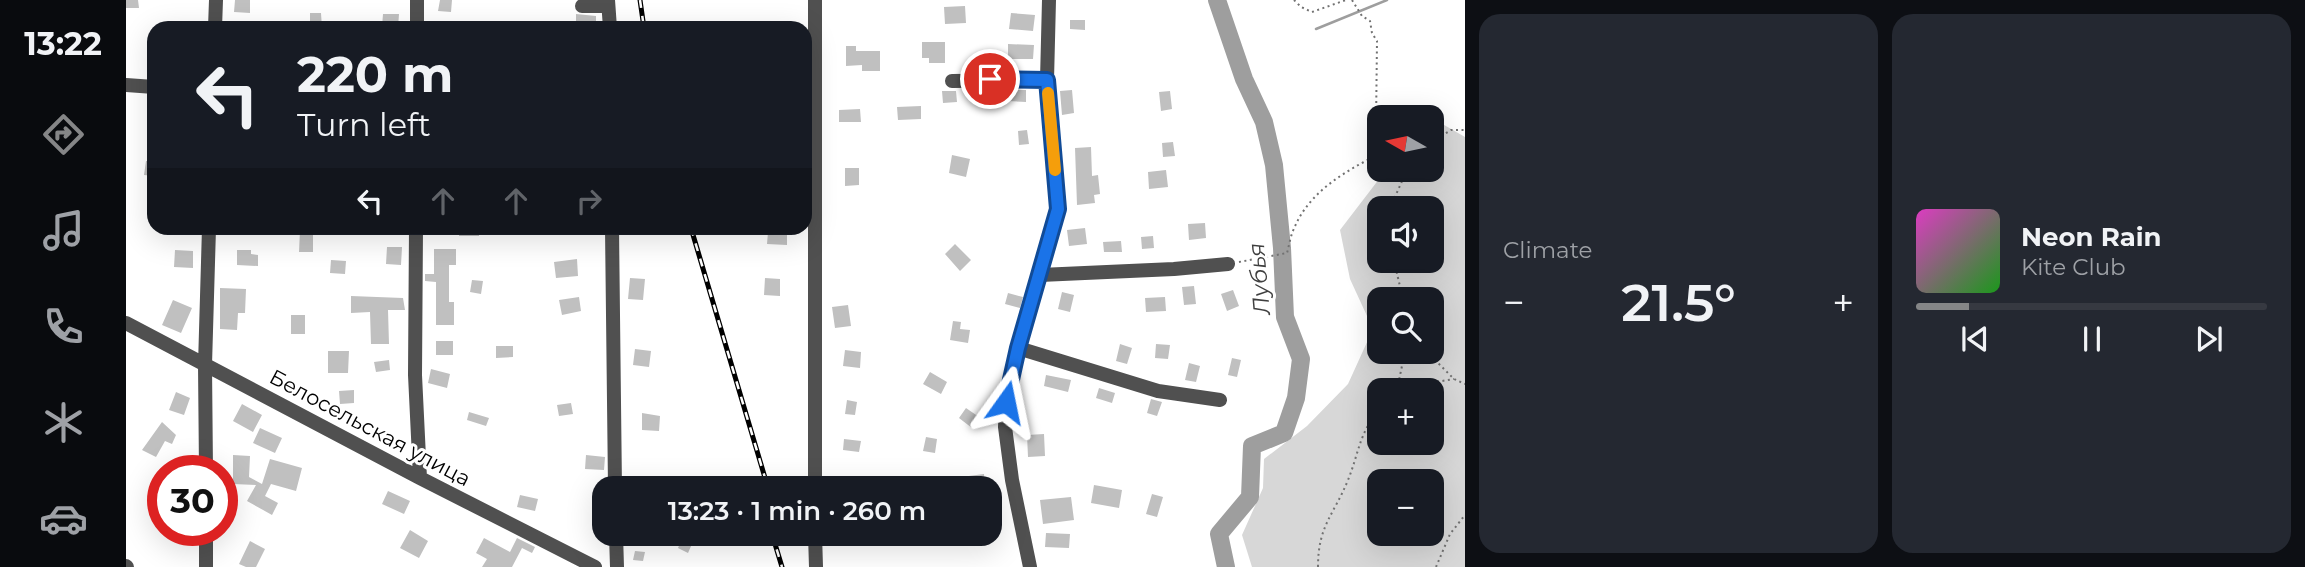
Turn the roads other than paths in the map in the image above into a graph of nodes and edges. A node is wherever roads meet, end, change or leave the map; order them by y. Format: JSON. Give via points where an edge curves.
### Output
{"nodes":[{"id":1,"x":216,"y":0,"type":"edge"},
{"id":2,"x":417,"y":0,"type":"edge"},
{"id":3,"x":815,"y":0,"type":"edge"},
{"id":4,"x":1049,"y":0,"type":"edge"},
{"id":5,"x":608,"y":3,"type":"edge"},
{"id":6,"x":582,"y":6,"type":"dead end"},
{"id":7,"x":215,"y":21,"type":"edge"},
{"id":8,"x":416,"y":21,"type":"edge"},
{"id":9,"x":609,"y":21,"type":"edge"},
{"id":10,"x":1047,"y":80,"type":"junction"},
{"id":11,"x":952,"y":81,"type":"dead end"},
{"id":12,"x":126,"y":85,"type":"edge"},
{"id":13,"x":147,"y":86,"type":"edge"},
{"id":14,"x":209,"y":235,"type":"edge"},
{"id":15,"x":415,"y":235,"type":"edge"},
{"id":16,"x":612,"y":235,"type":"edge"},
{"id":17,"x":1228,"y":264,"type":"road end"},
{"id":18,"x":1040,"y":275,"type":"junction"},
{"id":19,"x":126,"y":323,"type":"edge"},
{"id":20,"x":1018,"y":348,"type":"junction"},
{"id":21,"x":205,"y":365,"type":"junction"},
{"id":22,"x":1220,"y":400,"type":"dead end"},
{"id":23,"x":206,"y":455,"type":"edge"},
{"id":24,"x":615,"y":476,"type":"edge"},
{"id":25,"x":815,"y":476,"type":"edge"},
{"id":26,"x":420,"y":478,"type":"junction"},
{"id":27,"x":206,"y":546,"type":"edge"},
{"id":28,"x":616,"y":546,"type":"edge"},
{"id":29,"x":815,"y":546,"type":"edge"},
{"id":30,"x":206,"y":567,"type":"edge"},
{"id":31,"x":595,"y":567,"type":"edge"},
{"id":32,"x":617,"y":567,"type":"edge"},
{"id":33,"x":816,"y":567,"type":"edge"},
{"id":34,"x":1030,"y":567,"type":"edge"}],
"edges":[{"from":1,"to":7,"type":"street"},
{"from":2,"to":8,"type":"street"},
{"from":3,"to":25,"type":"street"},
{"from":4,"to":10,"type":"street"},
{"from":5,"to":6,"type":"street"},
{"from":5,"to":9,"type":"street"},
{"from":10,"to":11,"type":"street"},
{"from":10,"to":18,"type":"street","via":[[1058,198]]},
{"from":12,"to":13,"type":"street"},
{"from":14,"to":21,"type":"street"},
{"from":15,"to":26,"type":"street"},
{"from":16,"to":24,"type":"street"},
{"from":17,"to":18,"type":"street"},
{"from":18,"to":20,"type":"street"},
{"from":19,"to":21,"type":"street","name":"Белосельская улица"},
{"from":20,"to":22,"type":"street","via":[[1158,391]]},
{"from":20,"to":34,"type":"street","via":[[1005,428]]},
{"from":21,"to":23,"type":"street"},
{"from":21,"to":26,"type":"street","name":"Белосельская улица"},
{"from":26,"to":31,"type":"street","name":"Белосельская улица"},
{"from":27,"to":30,"type":"street"},
{"from":28,"to":32,"type":"street"},
{"from":29,"to":33,"type":"street"}]}
